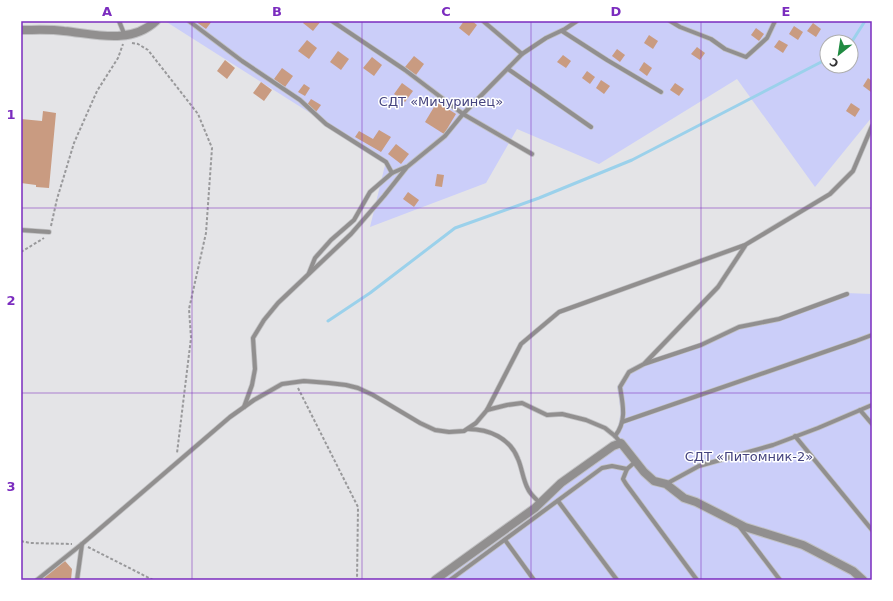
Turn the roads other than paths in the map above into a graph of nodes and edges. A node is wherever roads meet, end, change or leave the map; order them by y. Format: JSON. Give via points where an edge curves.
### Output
{"nodes":[{"id":1,"x":119,"y":21,"type":"edge"},
{"id":2,"x":156,"y":21,"type":"edge"},
{"id":3,"x":189,"y":21,"type":"edge"},
{"id":4,"x":332,"y":21,"type":"edge"},
{"id":5,"x":483,"y":21,"type":"edge"},
{"id":6,"x":577,"y":21,"type":"edge"},
{"id":7,"x":670,"y":21,"type":"edge"},
{"id":8,"x":775,"y":21,"type":"edge"},
{"id":9,"x":21,"y":30,"type":"edge"},
{"id":10,"x":562,"y":31,"type":"junction"},
{"id":11,"x":124,"y":39,"type":"junction"},
{"id":12,"x":522,"y":54,"type":"junction"},
{"id":13,"x":508,"y":69,"type":"junction"},
{"id":14,"x":660,"y":92,"type":"dead end"},
{"id":15,"x":463,"y":114,"type":"junction"},
{"id":16,"x":872,"y":126,"type":"edge"},
{"id":17,"x":591,"y":128,"type":"dead end"},
{"id":18,"x":532,"y":154,"type":"dead end"},
{"id":19,"x":407,"y":167,"type":"junction"},
{"id":20,"x":392,"y":173,"type":"junction"},
{"id":21,"x":21,"y":230,"type":"edge"},
{"id":22,"x":49,"y":232,"type":"road end"},
{"id":23,"x":745,"y":245,"type":"junction"},
{"id":24,"x":309,"y":274,"type":"junction"},
{"id":25,"x":847,"y":294,"type":"dead end"},
{"id":26,"x":872,"y":335,"type":"edge"},
{"id":27,"x":644,"y":364,"type":"junction"},
{"id":28,"x":872,"y":405,"type":"edge"},
{"id":29,"x":244,"y":407,"type":"junction"},
{"id":30,"x":487,"y":410,"type":"junction"},
{"id":31,"x":860,"y":410,"type":"junction"},
{"id":32,"x":622,"y":422,"type":"junction"},
{"id":33,"x":872,"y":424,"type":"edge"},
{"id":34,"x":468,"y":429,"type":"junction"},
{"id":35,"x":615,"y":436,"type":"junction"},
{"id":36,"x":795,"y":436,"type":"junction"},
{"id":37,"x":621,"y":443,"type":"junction"},
{"id":38,"x":636,"y":462,"type":"junction"},
{"id":39,"x":627,"y":469,"type":"junction"},
{"id":40,"x":666,"y":484,"type":"junction"},
{"id":41,"x":558,"y":501,"type":"junction"},
{"id":42,"x":540,"y":503,"type":"junction"},
{"id":43,"x":735,"y":521,"type":"junction"},
{"id":44,"x":872,"y":530,"type":"edge"},
{"id":45,"x":505,"y":540,"type":"junction"},
{"id":46,"x":82,"y":544,"type":"junction"},
{"id":47,"x":37,"y":580,"type":"edge"},
{"id":48,"x":77,"y":580,"type":"edge"},
{"id":49,"x":435,"y":580,"type":"edge"},
{"id":50,"x":451,"y":580,"type":"edge"},
{"id":51,"x":534,"y":580,"type":"edge"},
{"id":52,"x":616,"y":580,"type":"edge"},
{"id":53,"x":697,"y":580,"type":"edge"},
{"id":54,"x":780,"y":580,"type":"edge"},
{"id":55,"x":863,"y":580,"type":"edge"}],
"edges":[{"from":1,"to":11,"type":"lane"},
{"from":2,"to":11,"type":"street"},
{"from":3,"to":20,"type":"lane","via":[[300,100],[326,124],[386,162]]},
{"from":4,"to":15,"type":"lane"},
{"from":5,"to":12,"type":"lane"},
{"from":6,"to":10,"type":"lane"},
{"from":7,"to":8,"type":"lane","via":[[746,57],[766,38]]},
{"from":9,"to":11,"type":"street","via":[[63,30]]},
{"from":10,"to":12,"type":"lane"},
{"from":10,"to":14,"type":"lane"},
{"from":12,"to":13,"type":"lane"},
{"from":13,"to":15,"type":"lane"},
{"from":13,"to":17,"type":"lane"},
{"from":15,"to":18,"type":"lane"},
{"from":15,"to":19,"type":"lane","via":[[445,136]]},
{"from":16,"to":23,"type":"lane","via":[[853,171],[830,194]]},
{"from":19,"to":20,"type":"lane"},
{"from":19,"to":24,"type":"lane","via":[[351,234]]},
{"from":20,"to":24,"type":"lane","via":[[370,192],[354,220],[315,258]]},
{"from":21,"to":22,"type":"lane"},
{"from":23,"to":27,"type":"lane","via":[[718,288]]},
{"from":23,"to":30,"type":"lane","via":[[559,312],[521,344]]},
{"from":24,"to":29,"type":"lane","via":[[264,320],[253,338],[255,369]]},
{"from":25,"to":27,"type":"lane","via":[[779,319],[739,327],[701,344]]},
{"from":26,"to":32,"type":"lane"},
{"from":27,"to":32,"type":"lane","via":[[629,372],[620,387]]},
{"from":28,"to":31,"type":"lane"},
{"from":29,"to":34,"type":"lane","via":[[282,384],[304,381],[346,385],[373,395],[435,430],[449,432]]},
{"from":29,"to":46,"type":"lane"},
{"from":30,"to":34,"type":"lane"},
{"from":30,"to":35,"type":"lane","via":[[522,403],[547,415],[562,414],[586,420]]},
{"from":31,"to":33,"type":"lane"},
{"from":31,"to":36,"type":"lane"},
{"from":32,"to":35,"type":"lane","via":[[621,429]]},
{"from":34,"to":42,"type":"lane","via":[[489,432],[512,447],[528,489]]},
{"from":35,"to":37,"type":"lane"},
{"from":36,"to":40,"type":"lane","via":[[773,445],[699,466]]},
{"from":36,"to":44,"type":"lane"},
{"from":37,"to":38,"type":"street"},
{"from":37,"to":42,"type":"street","via":[[561,483]]},
{"from":38,"to":39,"type":"lane"},
{"from":38,"to":40,"type":"street","via":[[654,481]]},
{"from":39,"to":41,"type":"lane","via":[[612,466],[602,468]]},
{"from":39,"to":53,"type":"lane","via":[[623,479],[626,484]]},
{"from":40,"to":43,"type":"street","via":[[684,498]]},
{"from":41,"to":45,"type":"lane"},
{"from":41,"to":52,"type":"lane"},
{"from":42,"to":49,"type":"street"},
{"from":43,"to":54,"type":"lane"},
{"from":43,"to":55,"type":"street","via":[[745,527],[803,545],[853,571]]},
{"from":45,"to":50,"type":"lane"},
{"from":45,"to":51,"type":"lane"},
{"from":46,"to":47,"type":"lane"},
{"from":46,"to":48,"type":"lane"}]}
